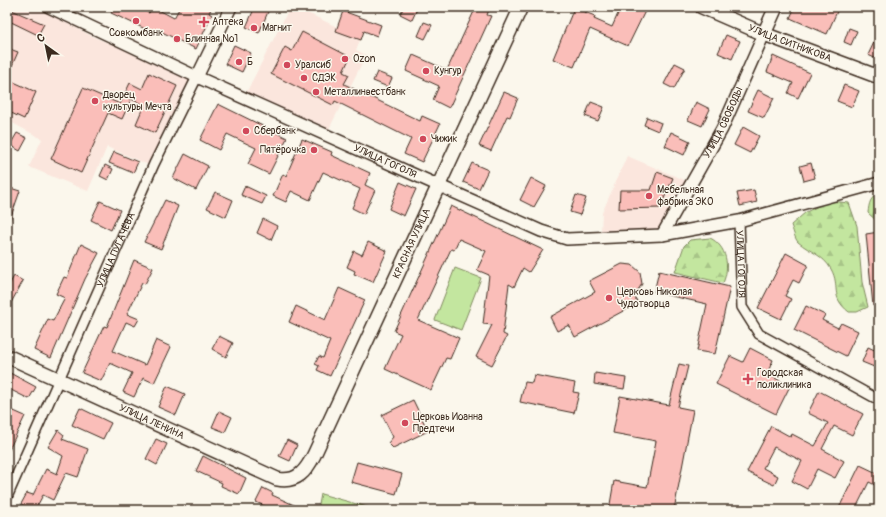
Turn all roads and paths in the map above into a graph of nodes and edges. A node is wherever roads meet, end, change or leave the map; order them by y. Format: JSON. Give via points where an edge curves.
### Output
{"nodes":[{"id":1,"x":49,"y":7,"type":"edge"},
{"id":2,"x":231,"y":7,"type":"edge"},
{"id":3,"x":521,"y":7,"type":"edge"},
{"id":4,"x":702,"y":7,"type":"edge"},
{"id":5,"x":776,"y":7,"type":"edge"},
{"id":6,"x":764,"y":34,"type":"junction"},
{"id":7,"x":197,"y":77,"type":"junction"},
{"id":8,"x":879,"y":77,"type":"edge"},
{"id":9,"x":879,"y":182,"type":"edge"},
{"id":10,"x":440,"y":186,"type":"junction"},
{"id":11,"x":739,"y":221,"type":"junction"},
{"id":12,"x":662,"y":235,"type":"junction"},
{"id":13,"x":7,"y":356,"type":"edge"},
{"id":14,"x":60,"y":380,"type":"junction"},
{"id":15,"x":879,"y":400,"type":"edge"},
{"id":16,"x":298,"y":477,"type":"joint"},
{"id":17,"x":7,"y":497,"type":"edge"}],
"edges":[{"from":1,"to":7,"type":"street","name":"УЛИЦА ГОГОЛЯ"},
{"from":2,"to":7,"type":"street","name":"УЛИЦА ПУГАЧЁВА"},
{"from":3,"to":10,"type":"main road","name":"КРАСНАЯ УЛИЦА"},
{"from":4,"to":6,"type":"main road","name":"УЛИЦА СИТНИКОВА"},
{"from":5,"to":6,"type":"main road","name":"УЛИЦА СВОБОДЫ"},
{"from":6,"to":8,"type":"main road","name":"УЛИЦА СИТНИКОВА"},
{"from":6,"to":12,"type":"street","name":"УЛИЦА СВОБОДЫ","via":[[722,129]]},
{"from":7,"to":10,"type":"street","name":"УЛИЦА ГОГОЛЯ"},
{"from":7,"to":14,"type":"street","name":"УЛИЦА ПУГАЧЁВА","via":[[154,164]]},
{"from":9,"to":11,"type":"street","name":"УЛИЦА ГОГОЛЯ"},
{"from":10,"to":12,"type":"street","name":"УЛИЦА ГОГОЛЯ","via":[[541,231],[567,239]]},
{"from":10,"to":16,"type":"main road","name":"КРАСНАЯ УЛИЦА","via":[[314,456]]},
{"from":11,"to":12,"type":"street","name":"УЛИЦА ГОГОЛЯ"},
{"from":11,"to":15,"type":"street","name":"УЛИЦА ГОГОЛЯ","via":[[742,307],[759,334]]},
{"from":13,"to":14,"type":"main road","name":"УЛИЦА ЛЕНИНА"},
{"from":14,"to":16,"type":"main road","name":"УЛИЦА ЛЕНИНА","via":[[277,479]]},
{"from":14,"to":17,"type":"street","name":"УЛИЦА ПУГАЧЁВА"}]}
